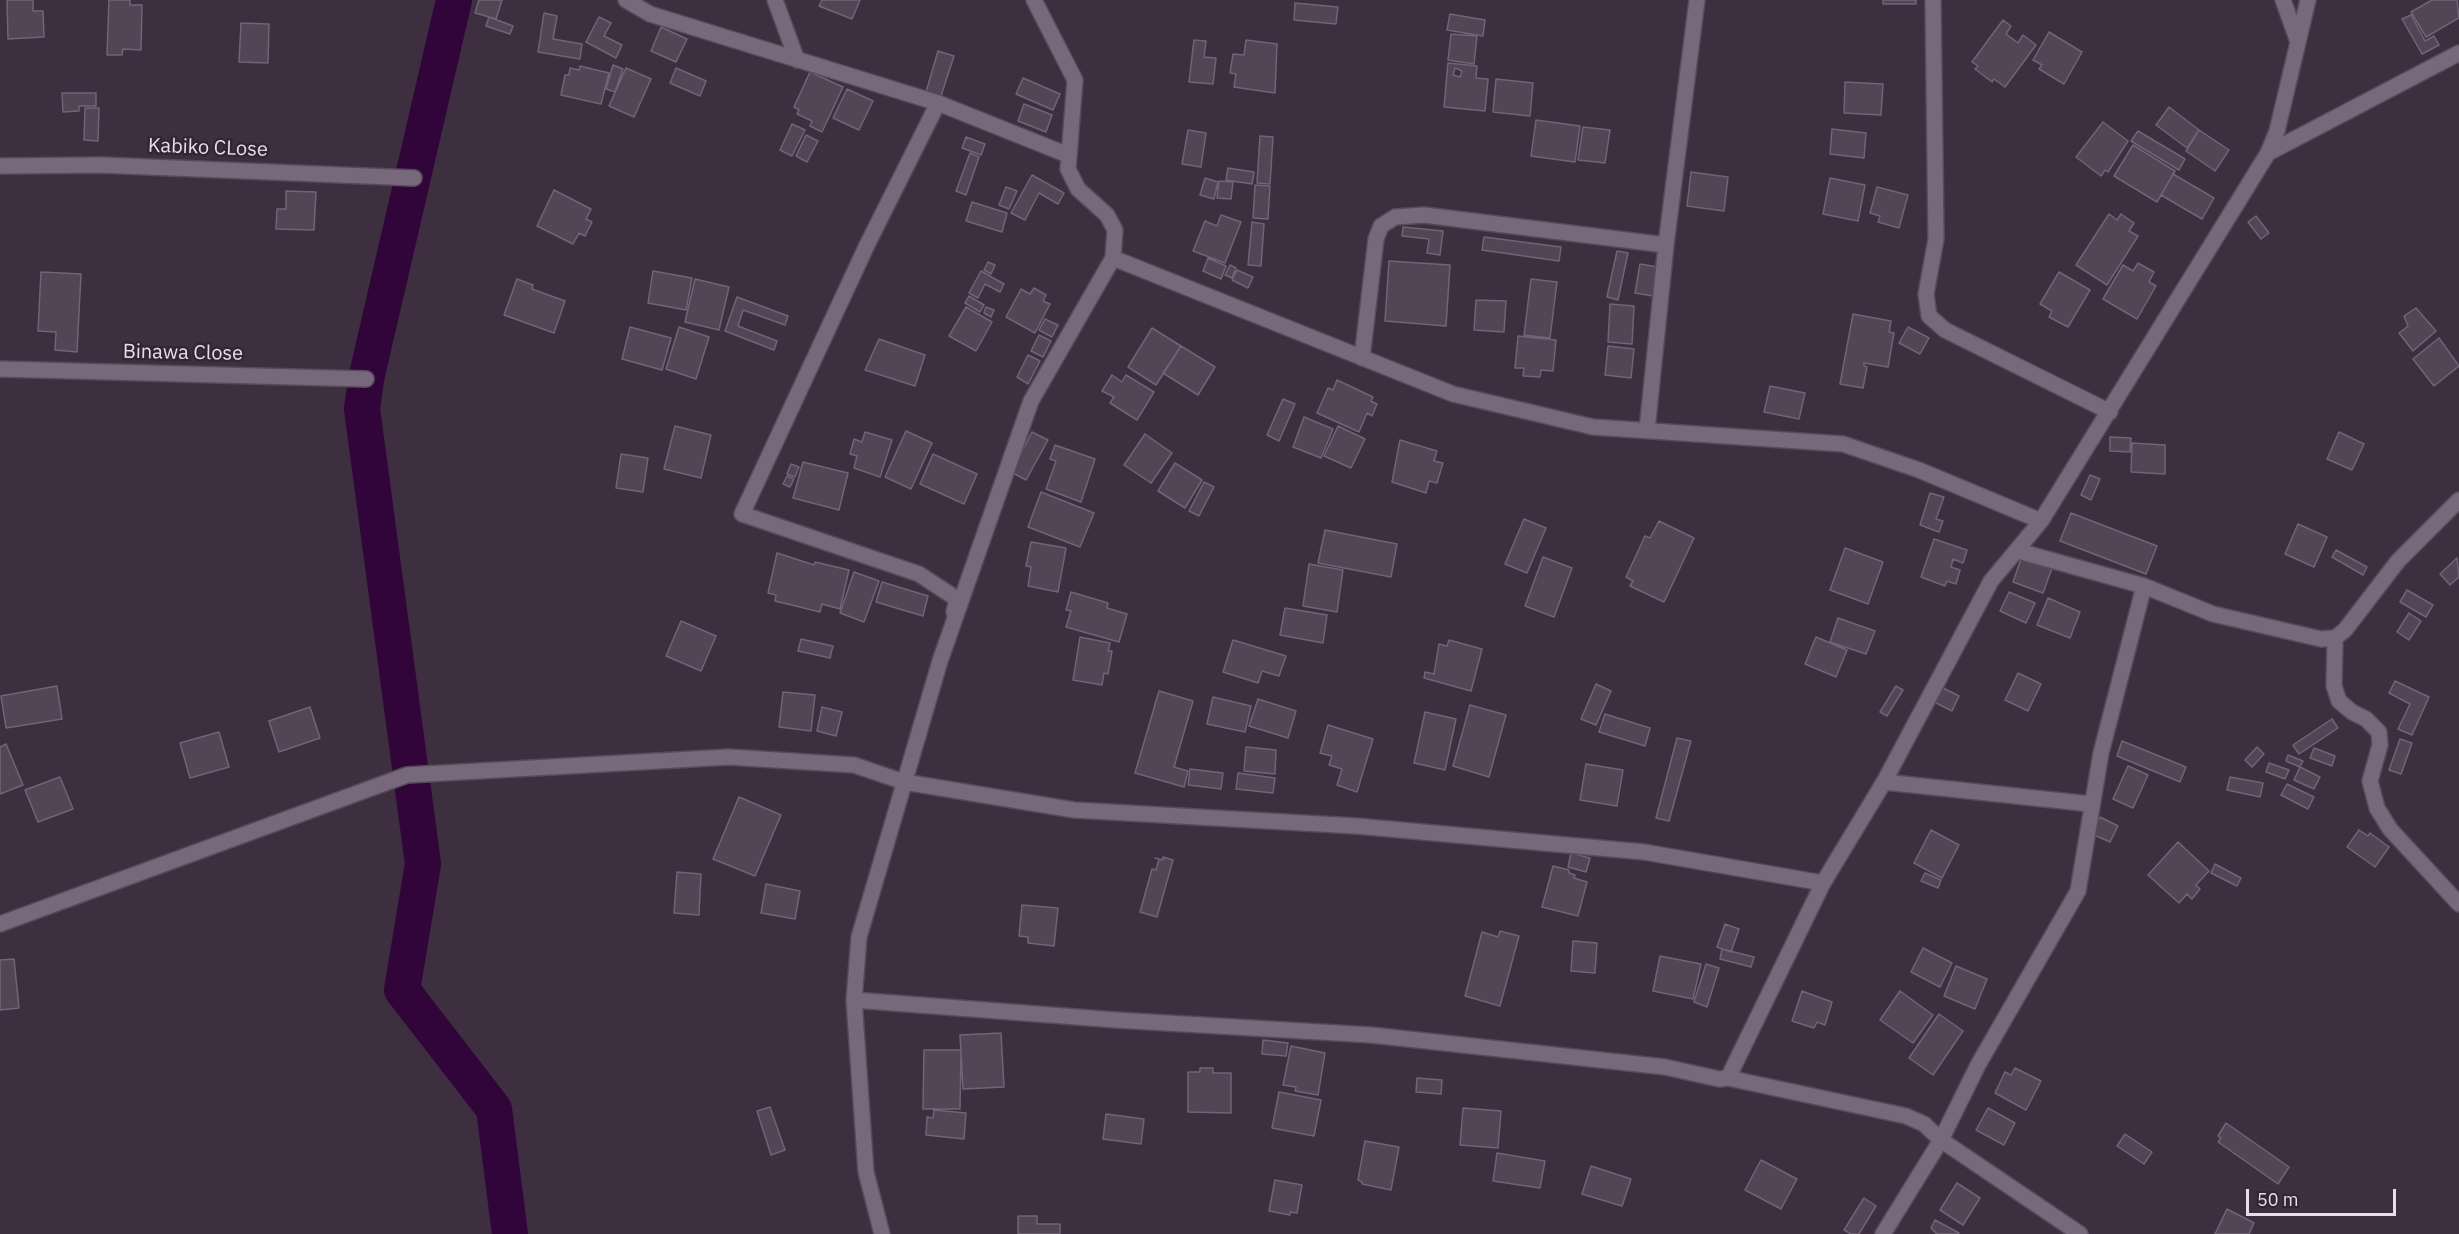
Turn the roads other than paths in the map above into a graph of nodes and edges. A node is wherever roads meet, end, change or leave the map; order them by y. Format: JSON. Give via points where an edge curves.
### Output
{"nodes":[{"id":1,"x":626,"y":0,"type":"edge"},
{"id":2,"x":775,"y":0,"type":"edge"},
{"id":3,"x":1034,"y":0,"type":"edge"},
{"id":4,"x":1697,"y":0,"type":"edge"},
{"id":5,"x":1933,"y":0,"type":"edge"},
{"id":6,"x":2283,"y":0,"type":"edge"},
{"id":7,"x":2308,"y":0,"type":"edge"},
{"id":8,"x":2298,"y":44,"type":"junction"},
{"id":9,"x":2459,"y":53,"type":"edge"},
{"id":10,"x":797,"y":60,"type":"junction"},
{"id":11,"x":938,"y":103,"type":"junction"},
{"id":12,"x":2268,"y":153,"type":"junction"},
{"id":13,"x":1068,"y":155,"type":"junction"},
{"id":14,"x":0,"y":166,"type":"edge"},
{"id":15,"x":414,"y":178,"type":"dead end"},
{"id":16,"x":1666,"y":245,"type":"junction"},
{"id":17,"x":1113,"y":258,"type":"junction"},
{"id":18,"x":1362,"y":358,"type":"junction"},
{"id":19,"x":0,"y":369,"type":"edge"},
{"id":20,"x":366,"y":379,"type":"dead end"},
{"id":21,"x":2110,"y":412,"type":"junction"},
{"id":22,"x":1647,"y":430,"type":"junction"},
{"id":23,"x":2459,"y":500,"type":"edge"},
{"id":24,"x":2041,"y":521,"type":"junction"},
{"id":25,"x":2018,"y":551,"type":"junction"},
{"id":26,"x":2145,"y":586,"type":"junction"},
{"id":27,"x":2335,"y":638,"type":"junction"},
{"id":28,"x":940,"y":661,"type":"junction"},
{"id":29,"x":904,"y":782,"type":"junction"},
{"id":30,"x":1884,"y":782,"type":"junction"},
{"id":31,"x":2091,"y":804,"type":"junction"},
{"id":32,"x":1823,"y":884,"type":"junction"},
{"id":33,"x":2459,"y":904,"type":"edge"},
{"id":34,"x":0,"y":924,"type":"edge"},
{"id":35,"x":854,"y":1000,"type":"junction"},
{"id":36,"x":1728,"y":1078,"type":"junction"},
{"id":37,"x":1941,"y":1140,"type":"junction"},
{"id":38,"x":882,"y":1234,"type":"edge"},
{"id":39,"x":1883,"y":1234,"type":"edge"},
{"id":40,"x":2080,"y":1234,"type":"edge"}],
"edges":[{"from":1,"to":10,"type":"street","via":[[650,14]]},
{"from":2,"to":10,"type":"street"},
{"from":3,"to":13,"type":"street","via":[[1075,80]]},
{"from":4,"to":16,"type":"street"},
{"from":5,"to":21,"type":"street","via":[[1936,239],[1926,294],[1929,316],[1945,330]]},
{"from":6,"to":8,"type":"street"},
{"from":7,"to":8,"type":"street"},
{"from":8,"to":12,"type":"street"},
{"from":9,"to":12,"type":"street"},
{"from":10,"to":11,"type":"street"},
{"from":11,"to":13,"type":"street"},
{"from":11,"to":28,"type":"street","via":[[741,514],[919,574],[957,599]]},
{"from":12,"to":21,"type":"street"},
{"from":13,"to":17,"type":"street","via":[[1068,169],[1078,189],[1107,214],[1115,230]]},
{"from":14,"to":15,"type":"street","name":"Kabiko CLose","via":[[101,165]]},
{"from":16,"to":18,"type":"street","via":[[1424,215],[1395,217],[1381,226],[1376,239]]},
{"from":16,"to":22,"type":"street"},
{"from":17,"to":18,"type":"street"},
{"from":17,"to":28,"type":"street","via":[[1031,401]]},
{"from":18,"to":22,"type":"street","via":[[1453,394],[1593,427]]},
{"from":19,"to":20,"type":"street","name":"Binawa Close"},
{"from":21,"to":24,"type":"street"},
{"from":22,"to":24,"type":"street","via":[[1843,444],[1919,470]]},
{"from":23,"to":27,"type":"street","via":[[2398,561]]},
{"from":24,"to":25,"type":"street"},
{"from":25,"to":26,"type":"street"},
{"from":25,"to":30,"type":"street","via":[[1992,581]]},
{"from":26,"to":27,"type":"street","via":[[2213,614],[2321,639]]},
{"from":26,"to":31,"type":"street"},
{"from":27,"to":33,"type":"street","via":[[2334,686],[2339,701],[2379,732],[2380,745],[2370,781],[2377,808],[2390,829]]},
{"from":28,"to":29,"type":"street"},
{"from":29,"to":32,"type":"street","via":[[1074,810],[1356,826],[1644,852]]},
{"from":29,"to":34,"type":"street","via":[[854,765],[729,757],[407,775]]},
{"from":29,"to":35,"type":"street","via":[[859,938]]},
{"from":30,"to":31,"type":"street"},
{"from":30,"to":32,"type":"street"},
{"from":31,"to":37,"type":"street","via":[[2078,891],[1978,1065]]},
{"from":32,"to":36,"type":"street"},
{"from":35,"to":36,"type":"street","via":[[1371,1035],[1665,1067]]},
{"from":35,"to":38,"type":"street","via":[[866,1172]]},
{"from":36,"to":37,"type":"street","via":[[1906,1116],[1924,1124]]},
{"from":37,"to":39,"type":"street"},
{"from":37,"to":40,"type":"street"}]}
